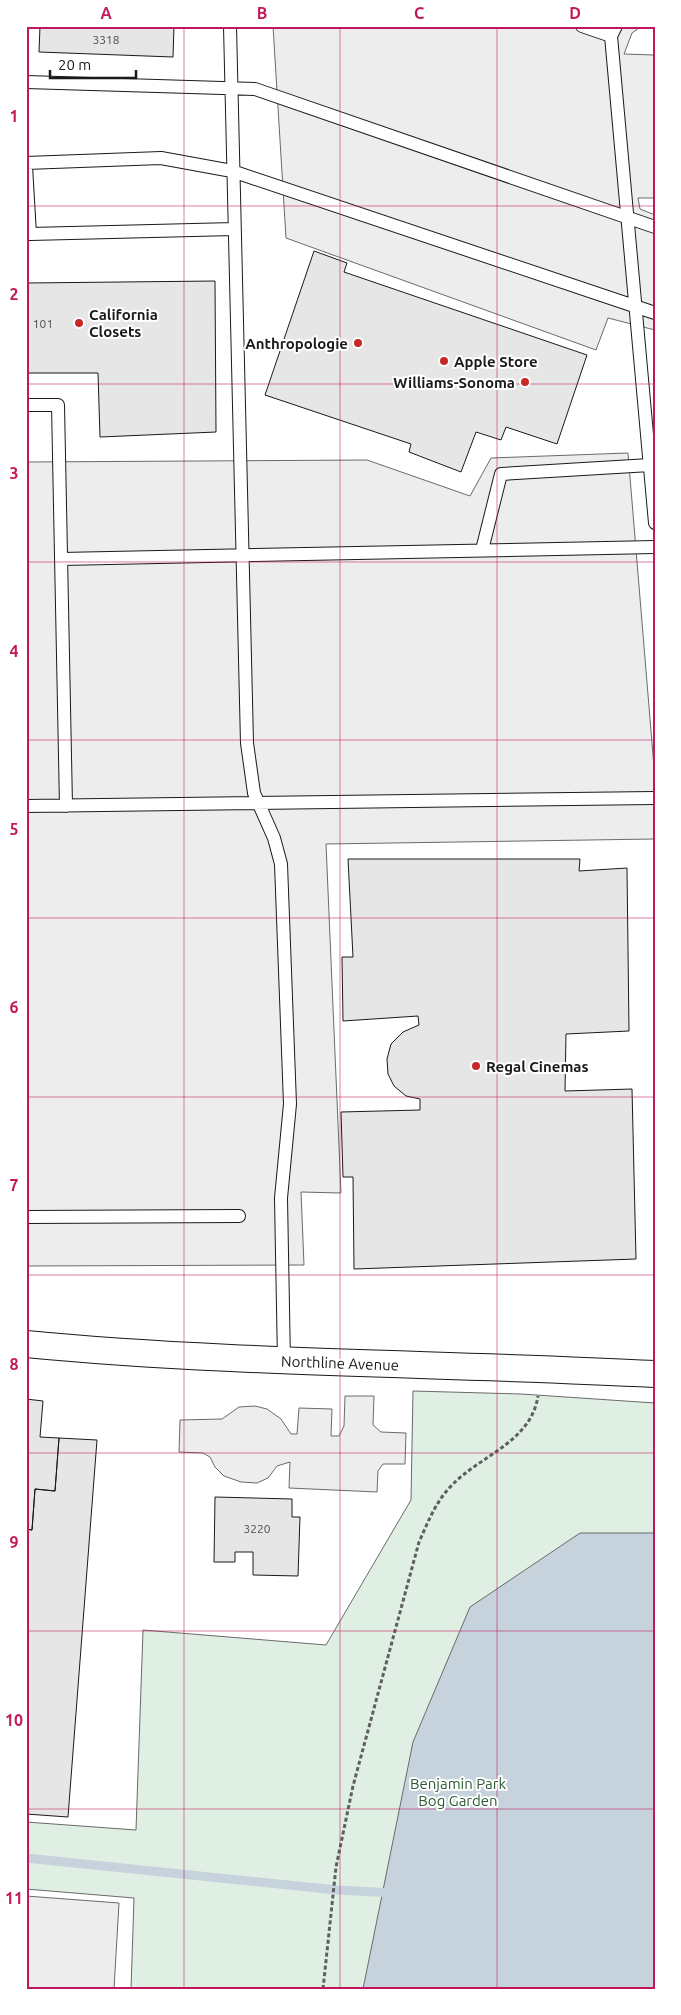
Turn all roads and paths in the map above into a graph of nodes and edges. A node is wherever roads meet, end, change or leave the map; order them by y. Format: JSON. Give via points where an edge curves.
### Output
{"nodes":[{"id":1,"x":230,"y":26,"type":"edge"},
{"id":2,"x":582,"y":26,"type":"edge"},
{"id":3,"x":614,"y":31,"type":"edge"},
{"id":4,"x":26,"y":82,"type":"edge"},
{"id":5,"x":231,"y":87,"type":"junction"},
{"id":6,"x":26,"y":165,"type":"edge"},
{"id":7,"x":232,"y":170,"type":"junction"},
{"id":8,"x":627,"y":219,"type":"junction"},
{"id":9,"x":655,"y":227,"type":"edge"},
{"id":10,"x":234,"y":229,"type":"junction"},
{"id":11,"x":635,"y":307,"type":"junction"},
{"id":12,"x":655,"y":313,"type":"edge"},
{"id":13,"x":26,"y":405,"type":"edge"},
{"id":14,"x":650,"y":465,"type":"junction"},
{"id":15,"x":655,"y":524,"type":"edge"},
{"id":16,"x":655,"y":547,"type":"edge"},
{"id":17,"x":482,"y":550,"type":"junction"},
{"id":18,"x":244,"y":556,"type":"junction"},
{"id":19,"x":61,"y":559,"type":"junction"},
{"id":20,"x":655,"y":798,"type":"edge"},
{"id":21,"x":258,"y":803,"type":"junction"},
{"id":22,"x":26,"y":806,"type":"edge"},
{"id":23,"x":66,"y":806,"type":"junction"},
{"id":24,"x":239,"y":1216,"type":"dead end"},
{"id":25,"x":26,"y":1217,"type":"edge"},
{"id":26,"x":26,"y":1344,"type":"edge"},
{"id":27,"x":284,"y":1362,"type":"junction"},
{"id":28,"x":543,"y":1368,"type":"junction"},
{"id":29,"x":655,"y":1374,"type":"edge"},
{"id":30,"x":323,"y":1989,"type":"edge"}],
"edges":[{"from":1,"to":5,"type":"lane"},
{"from":2,"to":3,"type":"lane"},
{"from":3,"to":8,"type":"lane"},
{"from":4,"to":5,"type":"lane"},
{"from":5,"to":7,"type":"lane"},
{"from":5,"to":8,"type":"lane","via":[[255,89]]},
{"from":6,"to":7,"type":"lane","via":[[162,158]]},
{"from":6,"to":10,"type":"lane","via":[[30,234]]},
{"from":7,"to":10,"type":"lane"},
{"from":7,"to":11,"type":"lane"},
{"from":8,"to":9,"type":"lane"},
{"from":8,"to":11,"type":"lane"},
{"from":10,"to":18,"type":"lane"},
{"from":11,"to":12,"type":"lane"},
{"from":11,"to":14,"type":"lane"},
{"from":13,"to":19,"type":"lane","via":[[58,405]]},
{"from":14,"to":15,"type":"lane"},
{"from":14,"to":17,"type":"lane","via":[[502,474]]},
{"from":16,"to":17,"type":"lane"},
{"from":17,"to":18,"type":"lane"},
{"from":18,"to":19,"type":"lane"},
{"from":18,"to":21,"type":"lane","via":[[247,743]]},
{"from":19,"to":23,"type":"lane"},
{"from":20,"to":21,"type":"lane"},
{"from":21,"to":23,"type":"lane"},
{"from":21,"to":27,"type":"lane","via":[[274,838],[281,864],[284,909],[290,1104],[281,1198]]},
{"from":22,"to":23,"type":"lane"},
{"from":24,"to":25,"type":"lane"},
{"from":26,"to":27,"type":"street","name":"Northline Avenue","via":[[152,1356]]},
{"from":27,"to":28,"type":"street","name":"Northline Avenue"},
{"from":28,"to":29,"type":"street","name":"Northline Avenue"},
{"from":28,"to":30,"type":"path","via":[[536,1408],[520,1434],[452,1485],[434,1510],[419,1542],[352,1786],[336,1867]]}]}
